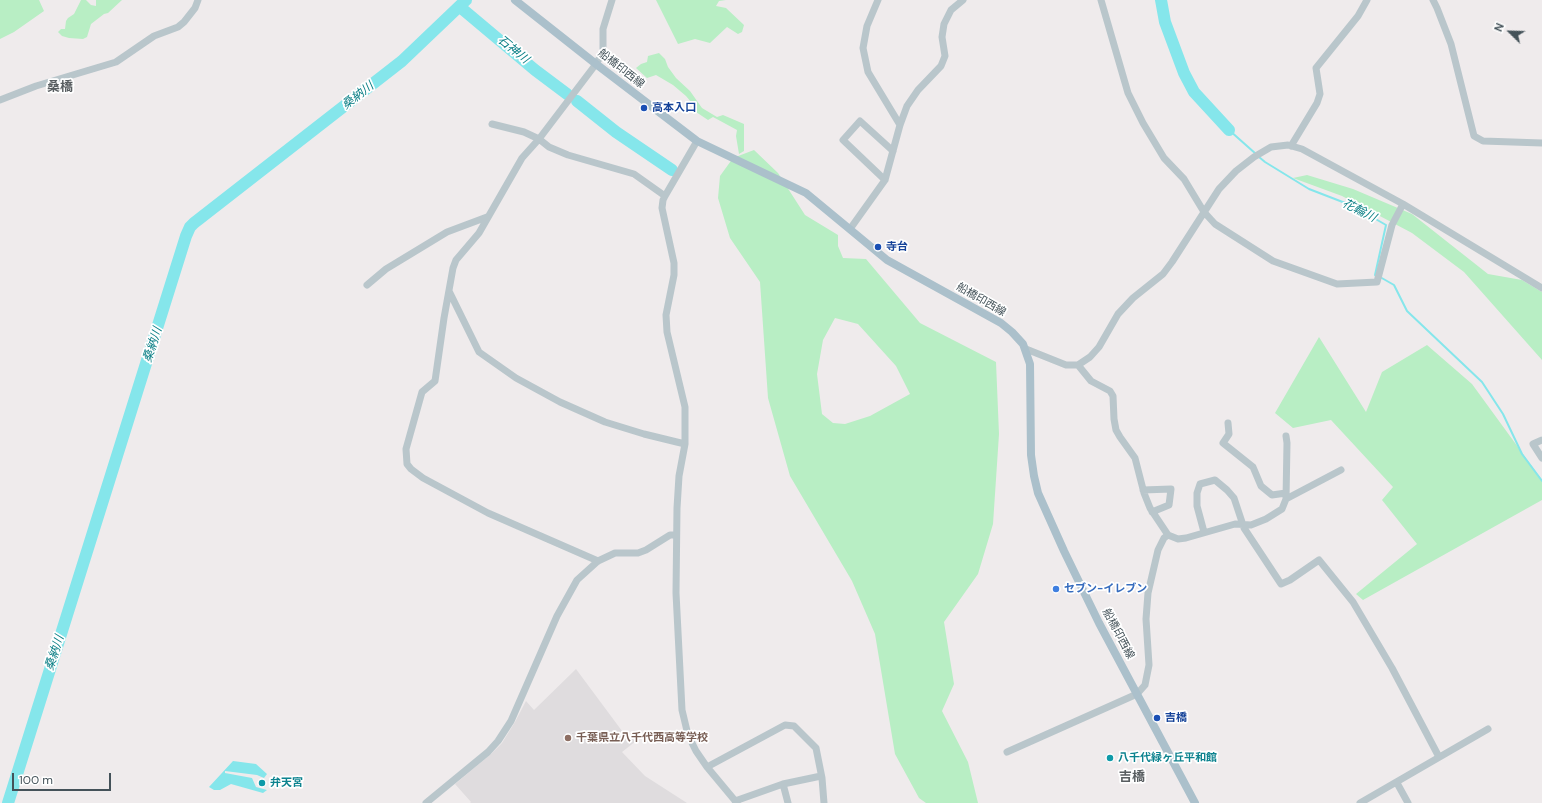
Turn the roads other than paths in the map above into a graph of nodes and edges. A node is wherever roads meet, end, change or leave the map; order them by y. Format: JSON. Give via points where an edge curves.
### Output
{"nodes":[{"id":1,"x":198,"y":0,"type":"edge"},
{"id":2,"x":515,"y":0,"type":"edge"},
{"id":3,"x":612,"y":0,"type":"edge"},
{"id":4,"x":878,"y":0,"type":"edge"},
{"id":5,"x":963,"y":0,"type":"edge"},
{"id":6,"x":1101,"y":0,"type":"edge"},
{"id":7,"x":1367,"y":0,"type":"edge"},
{"id":8,"x":1433,"y":0,"type":"edge"},
{"id":9,"x":596,"y":64,"type":"junction"},
{"id":10,"x":0,"y":100,"type":"edge"},
{"id":11,"x":492,"y":124,"type":"dead end"},
{"id":12,"x":900,"y":126,"type":"junction"},
{"id":13,"x":539,"y":139,"type":"junction"},
{"id":14,"x":697,"y":141,"type":"junction"},
{"id":15,"x":1542,"y":143,"type":"edge"},
{"id":16,"x":1291,"y":146,"type":"junction"},
{"id":17,"x":893,"y":151,"type":"junction"},
{"id":18,"x":886,"y":180,"type":"junction"},
{"id":19,"x":665,"y":196,"type":"junction"},
{"id":20,"x":1403,"y":204,"type":"junction"},
{"id":21,"x":1204,"y":212,"type":"junction"},
{"id":22,"x":487,"y":217,"type":"junction"},
{"id":23,"x":850,"y":229,"type":"junction"},
{"id":24,"x":367,"y":285,"type":"dead end"},
{"id":25,"x":1542,"y":288,"type":"edge"},
{"id":26,"x":449,"y":291,"type":"junction"},
{"id":27,"x":1026,"y":349,"type":"junction"},
{"id":28,"x":1078,"y":365,"type":"junction"},
{"id":29,"x":1228,"y":423,"type":"dead end"},
{"id":30,"x":1286,"y":436,"type":"dead end"},
{"id":31,"x":1542,"y":440,"type":"edge"},
{"id":32,"x":685,"y":444,"type":"junction"},
{"id":33,"x":1542,"y":458,"type":"edge"},
{"id":34,"x":1341,"y":470,"type":"dead end"},
{"id":35,"x":1143,"y":490,"type":"junction"},
{"id":36,"x":1286,"y":496,"type":"junction"},
{"id":37,"x":1152,"y":512,"type":"junction"},
{"id":38,"x":1242,"y":524,"type":"junction"},
{"id":39,"x":1204,"y":532,"type":"junction"},
{"id":40,"x":676,"y":535,"type":"junction"},
{"id":41,"x":1168,"y":535,"type":"junction"},
{"id":42,"x":598,"y":561,"type":"junction"},
{"id":43,"x":1137,"y":694,"type":"junction"},
{"id":44,"x":1488,"y":729,"type":"dead end"},
{"id":45,"x":1007,"y":752,"type":"dead end"},
{"id":46,"x":1439,"y":757,"type":"junction"},
{"id":47,"x":707,"y":767,"type":"junction"},
{"id":48,"x":821,"y":776,"type":"junction"},
{"id":49,"x":1397,"y":783,"type":"junction"},
{"id":50,"x":782,"y":784,"type":"junction"},
{"id":51,"x":430,"y":802,"type":"edge"},
{"id":52,"x":736,"y":802,"type":"edge"},
{"id":53,"x":788,"y":803,"type":"edge"},
{"id":54,"x":824,"y":803,"type":"edge"},
{"id":55,"x":1195,"y":803,"type":"edge"},
{"id":56,"x":1360,"y":803,"type":"edge"},
{"id":57,"x":1408,"y":803,"type":"edge"}],
"edges":[{"from":1,"to":10,"type":"street","via":[[195,8],[178,27],[154,36],[116,62],[36,86]]},
{"from":2,"to":9,"type":"main road","name":"船橋印西線"},
{"from":3,"to":9,"type":"street","via":[[603,30],[602,52]]},
{"from":4,"to":12,"type":"street","via":[[867,26],[863,48],[868,72]]},
{"from":5,"to":12,"type":"street","via":[[951,10],[944,24],[944,56],[941,66],[907,106]]},
{"from":6,"to":21,"type":"street","via":[[1128,93],[1164,158],[1184,179]]},
{"from":7,"to":16,"type":"street","via":[[1358,16],[1316,68],[1320,94]]},
{"from":8,"to":15,"type":"street","via":[[1451,44],[1474,136],[1483,141]]},
{"from":9,"to":13,"type":"street"},
{"from":9,"to":14,"type":"main road","name":"船橋印西線"},
{"from":11,"to":13,"type":"street","via":[[524,132]]},
{"from":12,"to":17,"type":"street"},
{"from":13,"to":19,"type":"street","via":[[568,156],[634,174]]},
{"from":13,"to":22,"type":"street","via":[[522,158]]},
{"from":14,"to":19,"type":"street"},
{"from":14,"to":23,"type":"main road","name":"船橋印西線","via":[[806,193]]},
{"from":16,"to":20,"type":"street","via":[[1302,149]]},
{"from":16,"to":21,"type":"street","via":[[1271,147],[1254,157],[1236,171]]},
{"from":17,"to":18,"type":"street"},
{"from":17,"to":18,"type":"street","via":[[860,121],[843,140]]},
{"from":18,"to":23,"type":"street"},
{"from":19,"to":32,"type":"street","via":[[662,208],[674,263],[666,315],[667,332],[685,407]]},
{"from":20,"to":21,"type":"street","via":[[1392,225],[1377,282],[1337,284],[1273,261],[1215,224]]},
{"from":20,"to":25,"type":"street"},
{"from":21,"to":28,"type":"street","via":[[1163,274],[1118,314],[1099,347]]},
{"from":22,"to":24,"type":"street","via":[[447,232],[386,269]]},
{"from":22,"to":26,"type":"street","via":[[476,237],[456,260]]},
{"from":23,"to":27,"type":"main road","name":"船橋印西線","via":[[876,252],[900,268],[1001,323]]},
{"from":26,"to":32,"type":"street","via":[[479,352],[516,378],[560,402],[605,422]]},
{"from":26,"to":42,"type":"street","via":[[435,381],[422,392],[406,449],[408,464],[423,478],[488,513]]},
{"from":27,"to":28,"type":"street","via":[[1066,365]]},
{"from":27,"to":43,"type":"main road","name":"船橋印西線","via":[[1030,364],[1031,455],[1038,493],[1064,551]]},
{"from":28,"to":35,"type":"street","via":[[1091,381],[1110,391],[1113,396],[1116,430],[1135,458]]},
{"from":29,"to":36,"type":"street","via":[[1229,434],[1223,443],[1253,467],[1261,486],[1272,495]]},
{"from":30,"to":36,"type":"street"},
{"from":31,"to":33,"type":"street","via":[[1533,444]]},
{"from":32,"to":40,"type":"street","via":[[677,500]]},
{"from":34,"to":36,"type":"street"},
{"from":35,"to":37,"type":"street"},
{"from":35,"to":37,"type":"street","via":[[1171,489],[1169,505]]},
{"from":36,"to":38,"type":"street","via":[[1282,509],[1251,525]]},
{"from":37,"to":41,"type":"street"},
{"from":38,"to":39,"type":"street"},
{"from":38,"to":39,"type":"street","via":[[1234,498],[1215,480],[1200,484],[1197,494],[1197,506]]},
{"from":38,"to":46,"type":"street","via":[[1281,584],[1319,560],[1333,576],[1353,602],[1392,668]]},
{"from":39,"to":41,"type":"street","via":[[1178,539]]},
{"from":40,"to":42,"type":"street","via":[[670,535],[638,553],[616,553]]},
{"from":40,"to":47,"type":"street","via":[[682,710],[688,735]]},
{"from":41,"to":43,"type":"street","via":[[1158,550],[1148,593],[1146,619],[1149,665],[1145,685]]},
{"from":42,"to":51,"type":"street","via":[[578,580],[557,616],[523,697],[498,741]]},
{"from":43,"to":45,"type":"street"},
{"from":43,"to":55,"type":"main road","name":"船橋印西線"},
{"from":44,"to":46,"type":"street"},
{"from":46,"to":49,"type":"street"},
{"from":47,"to":48,"type":"street","via":[[785,725],[794,726],[816,748]]},
{"from":47,"to":52,"type":"street"},
{"from":48,"to":50,"type":"street"},
{"from":48,"to":54,"type":"street"},
{"from":49,"to":56,"type":"street"},
{"from":49,"to":57,"type":"street"},
{"from":50,"to":52,"type":"street"},
{"from":50,"to":53,"type":"street"}]}
